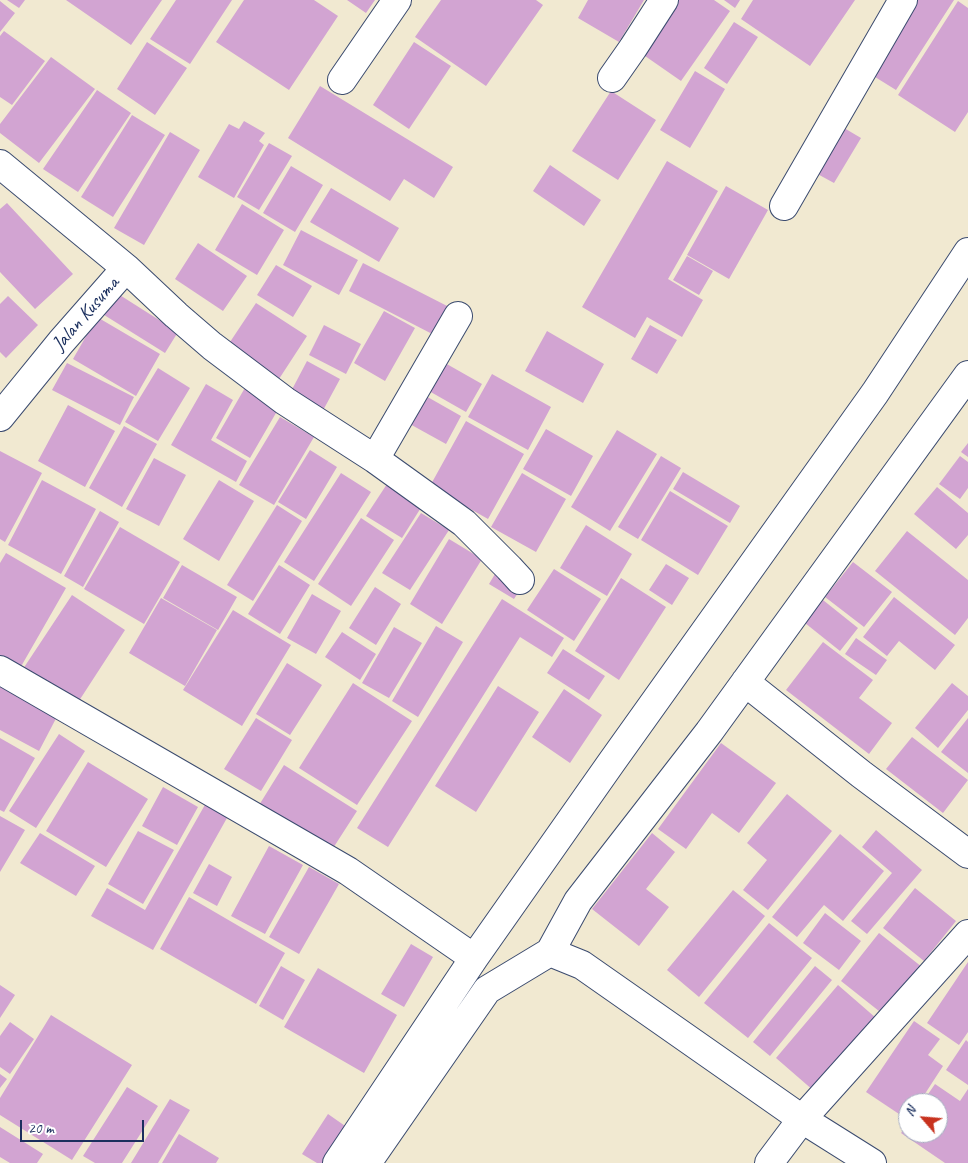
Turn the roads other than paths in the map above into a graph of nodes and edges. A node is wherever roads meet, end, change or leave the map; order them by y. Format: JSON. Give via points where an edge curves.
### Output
{"nodes":[{"id":1,"x":397,"y":0,"type":"edge"},
{"id":2,"x":664,"y":0,"type":"edge"},
{"id":3,"x":903,"y":0,"type":"edge"},
{"id":4,"x":612,"y":78,"type":"dead end"},
{"id":5,"x":342,"y":80,"type":"dead end"},
{"id":6,"x":0,"y":164,"type":"edge"},
{"id":7,"x":784,"y":206,"type":"dead end"},
{"id":8,"x":968,"y":252,"type":"edge"},
{"id":9,"x":126,"y":268,"type":"junction"},
{"id":10,"x":458,"y":316,"type":"dead end"},
{"id":11,"x":968,"y":375,"type":"edge"},
{"id":12,"x":0,"y":417,"type":"edge"},
{"id":13,"x":375,"y":459,"type":"junction"},
{"id":14,"x":520,"y":580,"type":"dead end"},
{"id":15,"x":0,"y":670,"type":"edge"},
{"id":16,"x":745,"y":682,"type":"junction"},
{"id":17,"x":968,"y":854,"type":"edge"},
{"id":18,"x":968,"y":934,"type":"edge"},
{"id":19,"x":550,"y":952,"type":"junction"},
{"id":20,"x":474,"y":958,"type":"junction"},
{"id":21,"x":802,"y":1119,"type":"junction"},
{"id":22,"x":337,"y":1163,"type":"edge"},
{"id":23,"x":367,"y":1163,"type":"edge"},
{"id":24,"x":769,"y":1163,"type":"edge"},
{"id":25,"x":872,"y":1163,"type":"edge"}],
"edges":[{"from":1,"to":5,"type":"street"},
{"from":2,"to":4,"type":"street"},
{"from":3,"to":7,"type":"street"},
{"from":6,"to":9,"type":"street","name":"Jalan Kusuma"},
{"from":8,"to":20,"type":"street","via":[[875,393]]},
{"from":9,"to":12,"type":"street","name":"Jalan Kusuma"},
{"from":9,"to":13,"type":"street","via":[[212,346],[285,401]]},
{"from":10,"to":13,"type":"street"},
{"from":11,"to":16,"type":"street"},
{"from":13,"to":14,"type":"street","via":[[464,523]]},
{"from":15,"to":20,"type":"street","via":[[348,872]]},
{"from":16,"to":17,"type":"street"},
{"from":16,"to":19,"type":"street","via":[[578,902]]},
{"from":18,"to":21,"type":"street"},
{"from":19,"to":21,"type":"street","via":[[582,965]]},
{"from":19,"to":23,"type":"street","via":[[487,990]]},
{"from":20,"to":22,"type":"street"},
{"from":21,"to":24,"type":"street"},
{"from":21,"to":25,"type":"street"}]}
